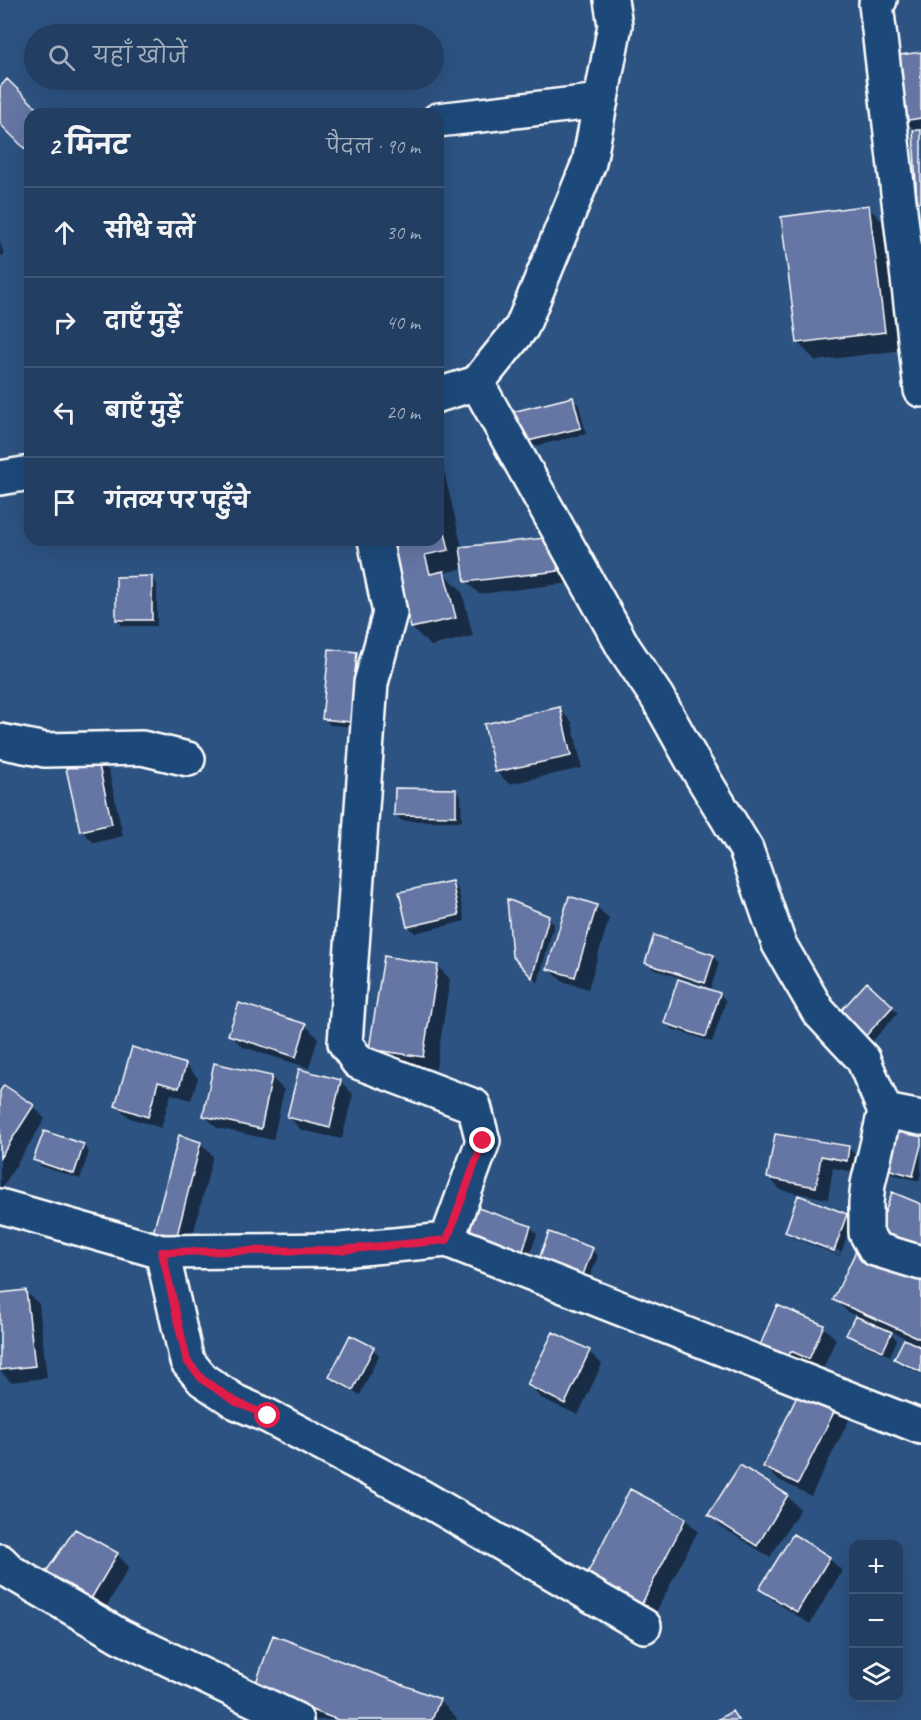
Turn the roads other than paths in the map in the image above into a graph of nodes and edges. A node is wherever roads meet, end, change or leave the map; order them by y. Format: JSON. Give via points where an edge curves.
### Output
{"nodes":[{"id":1,"x":611,"y":0,"type":"edge"},
{"id":2,"x":880,"y":0,"type":"edge"},
{"id":3,"x":601,"y":101,"type":"junction"},
{"id":4,"x":444,"y":119,"type":"edge"},
{"id":5,"x":911,"y":219,"type":"edge"},
{"id":6,"x":477,"y":383,"type":"junction"},
{"id":7,"x":921,"y":390,"type":"edge"},
{"id":8,"x":444,"y":393,"type":"edge"},
{"id":9,"x":24,"y":474,"type":"edge"},
{"id":10,"x":0,"y":478,"type":"edge"},
{"id":11,"x":376,"y":546,"type":"edge"},
{"id":12,"x":0,"y":741,"type":"edge"},
{"id":13,"x":188,"y":759,"type":"dead end"},
{"id":14,"x":885,"y":1111,"type":"junction"},
{"id":15,"x":921,"y":1118,"type":"edge"},
{"id":16,"x":0,"y":1206,"type":"edge"},
{"id":17,"x":447,"y":1240,"type":"junction"},
{"id":18,"x":162,"y":1252,"type":"junction"},
{"id":19,"x":921,"y":1263,"type":"edge"},
{"id":20,"x":921,"y":1426,"type":"edge"},
{"id":21,"x":0,"y":1561,"type":"edge"},
{"id":22,"x":644,"y":1626,"type":"dead end"},
{"id":23,"x":296,"y":1720,"type":"edge"}],
"edges":[{"from":1,"to":3,"type":"street","via":[[615,25]]},
{"from":2,"to":5,"type":"street","via":[[876,4]]},
{"from":3,"to":4,"type":"street"},
{"from":3,"to":6,"type":"street","via":[[589,163],[522,327]]},
{"from":5,"to":7,"type":"street"},
{"from":6,"to":8,"type":"street"},
{"from":6,"to":14,"type":"street","via":[[624,648],[746,849],[779,944],[818,1011],[863,1059]]},
{"from":9,"to":10,"type":"street"},
{"from":11,"to":17,"type":"street","via":[[390,613],[371,683],[345,1043],[358,1062],[474,1106],[483,1141]]},
{"from":12,"to":13,"type":"street","via":[[45,750],[142,748]]},
{"from":14,"to":15,"type":"street"},
{"from":14,"to":19,"type":"street","via":[[868,1184],[866,1233],[875,1249]]},
{"from":16,"to":18,"type":"street"},
{"from":17,"to":18,"type":"street","via":[[341,1250]]},
{"from":17,"to":20,"type":"street"},
{"from":18,"to":22,"type":"street","via":[[187,1361],[203,1380],[236,1402],[420,1496]]},
{"from":21,"to":23,"type":"street","via":[[11,1572],[120,1636]]}]}
